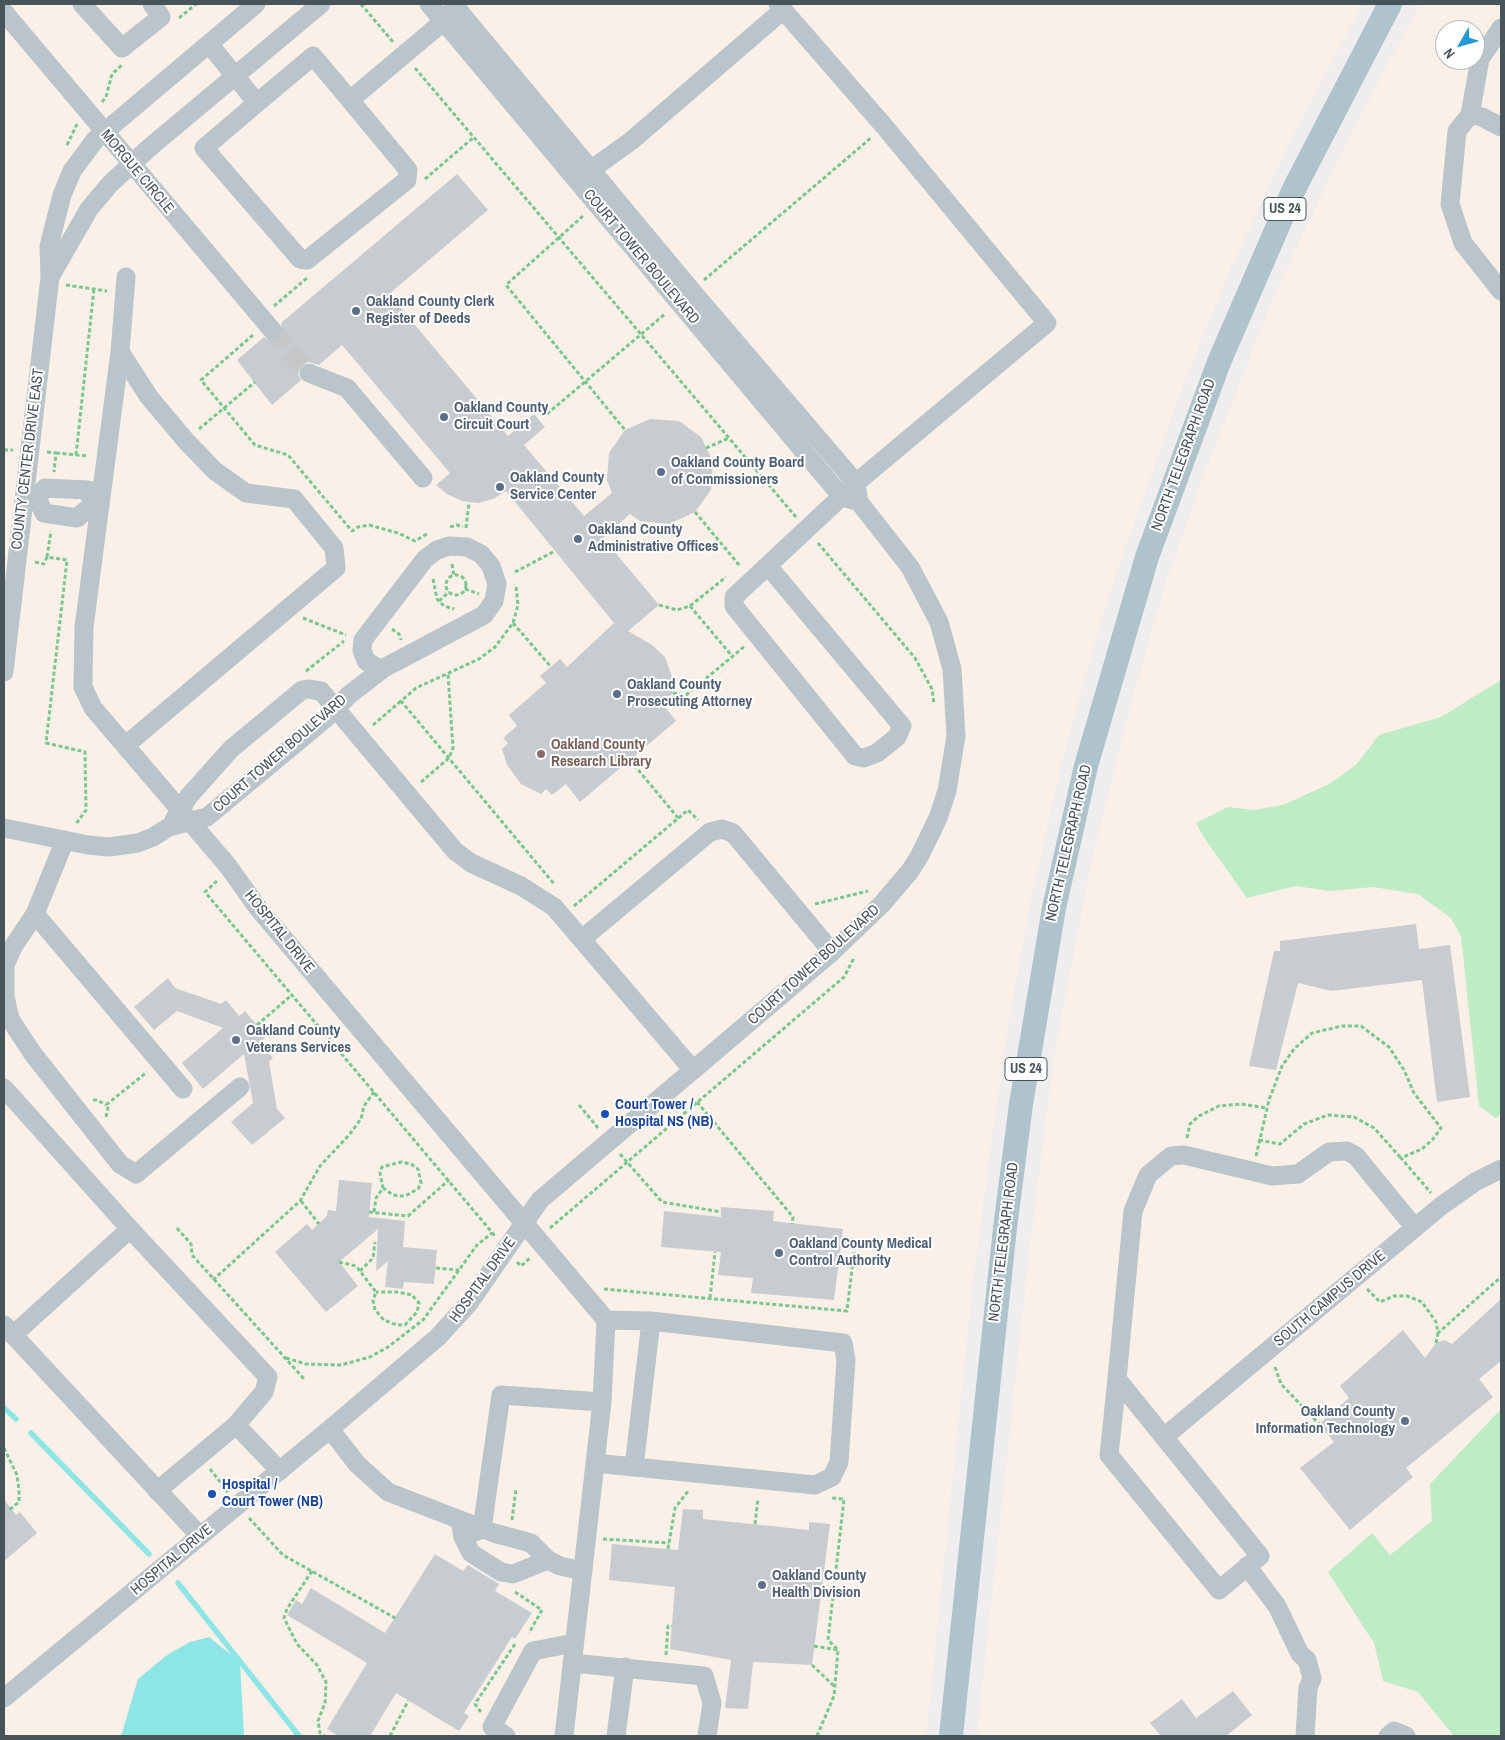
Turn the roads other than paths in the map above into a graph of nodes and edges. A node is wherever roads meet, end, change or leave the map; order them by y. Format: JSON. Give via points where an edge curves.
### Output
{"nodes":[{"id":1,"x":82,"y":4,"type":"edge"},
{"id":2,"x":152,"y":4,"type":"edge"},
{"id":3,"x":256,"y":4,"type":"edge"},
{"id":4,"x":321,"y":4,"type":"edge"},
{"id":5,"x":429,"y":4,"type":"edge"},
{"id":6,"x":454,"y":4,"type":"edge"},
{"id":7,"x":1390,"y":4,"type":"edge"},
{"id":8,"x":781,"y":7,"type":"edge"},
{"id":9,"x":4,"y":12,"type":"edge"},
{"id":10,"x":444,"y":21,"type":"junction"},
{"id":11,"x":1501,"y":28,"type":"edge"},
{"id":12,"x":209,"y":44,"type":"junction"},
{"id":13,"x":235,"y":76,"type":"junction"},
{"id":14,"x":350,"y":100,"type":"junction"},
{"id":15,"x":258,"y":103,"type":"junction"},
{"id":16,"x":1470,"y":116,"type":"junction"},
{"id":17,"x":1501,"y":127,"type":"edge"},
{"id":18,"x":103,"y":132,"type":"junction"},
{"id":19,"x":131,"y":163,"type":"junction"},
{"id":20,"x":584,"y":175,"type":"junction"},
{"id":21,"x":50,"y":276,"type":"junction"},
{"id":22,"x":126,"y":277,"type":"dead end"},
{"id":23,"x":1501,"y":291,"type":"edge"},
{"id":24,"x":685,"y":296,"type":"junction"},
{"id":25,"x":268,"y":326,"type":"tunnel mouth"},
{"id":26,"x":120,"y":352,"type":"junction"},
{"id":27,"x":309,"y":373,"type":"tunnel mouth"},
{"id":28,"x":423,"y":478,"type":"dead end"},
{"id":29,"x":856,"y":483,"type":"junction"},
{"id":30,"x":31,"y":497,"type":"junction"},
{"id":31,"x":850,"y":500,"type":"junction"},
{"id":32,"x":97,"y":504,"type":"junction"},
{"id":33,"x":12,"y":517,"type":"edge"},
{"id":34,"x":768,"y":566,"type":"junction"},
{"id":35,"x":384,"y":668,"type":"junction"},
{"id":36,"x":4,"y":672,"type":"edge"},
{"id":37,"x":335,"y":708,"type":"junction"},
{"id":38,"x":126,"y":745,"type":"junction"},
{"id":39,"x":186,"y":816,"type":"junction"},
{"id":40,"x":4,"y":828,"type":"edge"},
{"id":41,"x":70,"y":834,"type":"junction"},
{"id":42,"x":35,"y":914,"type":"junction"},
{"id":43,"x":582,"y":939,"type":"junction"},
{"id":44,"x":832,"y":952,"type":"junction"},
{"id":45,"x":693,"y":1070,"type":"junction"},
{"id":46,"x":240,"y":1087,"type":"dead end"},
{"id":47,"x":4,"y":1088,"type":"edge"},
{"id":48,"x":183,"y":1089,"type":"dead end"},
{"id":49,"x":1501,"y":1169,"type":"edge"},
{"id":50,"x":524,"y":1224,"type":"junction"},
{"id":51,"x":1415,"y":1228,"type":"junction"},
{"id":52,"x":130,"y":1229,"type":"junction"},
{"id":53,"x":606,"y":1320,"type":"junction"},
{"id":54,"x":651,"y":1321,"type":"junction"},
{"id":55,"x":8,"y":1330,"type":"edge"},
{"id":56,"x":1117,"y":1379,"type":"junction"},
{"id":57,"x":602,"y":1402,"type":"junction"},
{"id":58,"x":236,"y":1424,"type":"junction"},
{"id":59,"x":330,"y":1429,"type":"junction"},
{"id":60,"x":1164,"y":1437,"type":"junction"},
{"id":61,"x":596,"y":1463,"type":"junction"},
{"id":62,"x":634,"y":1467,"type":"junction"},
{"id":63,"x":280,"y":1471,"type":"junction"},
{"id":64,"x":157,"y":1491,"type":"junction"},
{"id":65,"x":461,"y":1529,"type":"junction"},
{"id":66,"x":482,"y":1529,"type":"junction"},
{"id":67,"x":200,"y":1536,"type":"junction"},
{"id":68,"x":548,"y":1560,"type":"junction"},
{"id":69,"x":1247,"y":1566,"type":"junction"},
{"id":70,"x":583,"y":1571,"type":"junction"},
{"id":71,"x":574,"y":1643,"type":"junction"},
{"id":72,"x":572,"y":1662,"type":"junction"},
{"id":73,"x":625,"y":1667,"type":"junction"},
{"id":74,"x":4,"y":1698,"type":"edge"},
{"id":75,"x":506,"y":1736,"type":"edge"},
{"id":76,"x":564,"y":1736,"type":"edge"},
{"id":77,"x":616,"y":1736,"type":"edge"},
{"id":78,"x":707,"y":1736,"type":"edge"},
{"id":79,"x":951,"y":1736,"type":"edge"},
{"id":80,"x":1305,"y":1736,"type":"edge"},
{"id":81,"x":1388,"y":1736,"type":"edge"},
{"id":82,"x":1406,"y":1736,"type":"edge"}],
"edges":[{"from":1,"to":2,"type":"street","via":[[122,48],[161,17]]},
{"from":3,"to":12,"type":"street","name":"COUNTY CENTER DRIVE EAST"},
{"from":4,"to":13,"type":"street","name":"COUNTY CENTER DRIVE EAST"},
{"from":5,"to":10,"type":"street","name":"COURT TOWER BOULEVARD"},
{"from":6,"to":20,"type":"street","name":"COURT TOWER BOULEVARD"},
{"from":7,"to":79,"type":"main road","name":"NORTH TELEGRAPH ROAD","number":"US 24","via":[[1294,189],[1219,362],[1147,556],[1086,766],[1052,917],[1021,1104]]},
{"from":8,"to":20,"type":"street","via":[[631,141]]},
{"from":8,"to":29,"type":"street","via":[[1048,323]]},
{"from":9,"to":18,"type":"street","name":"MORGUE CIRCLE"},
{"from":10,"to":14,"type":"street"},
{"from":10,"to":20,"type":"street","name":"COURT TOWER BOULEVARD"},
{"from":11,"to":16,"type":"street","via":[[1480,60]]},
{"from":12,"to":13,"type":"street"},
{"from":12,"to":18,"type":"street","name":"COUNTY CENTER DRIVE EAST"},
{"from":13,"to":15,"type":"street"},
{"from":13,"to":19,"type":"street","name":"COUNTY CENTER DRIVE EAST"},
{"from":14,"to":15,"type":"street","via":[[313,56]]},
{"from":14,"to":15,"type":"street","via":[[408,170],[407,180],[307,260],[300,259],[204,148]]},
{"from":16,"to":17,"type":"street","via":[[1482,117]]},
{"from":16,"to":23,"type":"street","via":[[1457,131],[1450,204],[1463,243]]},
{"from":18,"to":19,"type":"street","name":"MORGUE CIRCLE"},
{"from":18,"to":21,"type":"street","name":"COUNTY CENTER DRIVE EAST","via":[[79,160],[62,195],[49,246]]},
{"from":19,"to":21,"type":"street","name":"COUNTY CENTER DRIVE EAST","via":[[89,209]]},
{"from":19,"to":25,"type":"street","name":"MORGUE CIRCLE"},
{"from":20,"to":24,"type":"street","name":"COURT TOWER BOULEVARD"},
{"from":20,"to":24,"type":"street","name":"COURT TOWER BOULEVARD","via":[[596,204]]},
{"from":21,"to":30,"type":"street","name":"COUNTY CENTER DRIVE EAST"},
{"from":22,"to":26,"type":"street","name":"HOSPITAL DRIVE"},
{"from":24,"to":29,"type":"street","name":"COURT TOWER BOULEVARD"},
{"from":24,"to":31,"type":"street","name":"COURT TOWER BOULEVARD"},
{"from":26,"to":32,"type":"street","name":"HOSPITAL DRIVE"},
{"from":26,"to":38,"type":"street","via":[[149,397],[215,471],[246,493],[294,499],[334,548],[336,568]]},
{"from":27,"to":28,"type":"street","via":[[347,388]]},
{"from":29,"to":31,"type":"street"},
{"from":30,"to":32,"type":"street","via":[[45,488],[88,490]]},
{"from":30,"to":32,"type":"street","via":[[44,513],[77,518]]},
{"from":30,"to":33,"type":"street","name":"COUNTY CENTER DRIVE EAST"},
{"from":31,"to":34,"type":"street","via":[[796,523]]},
{"from":31,"to":44,"type":"street","name":"COURT TOWER BOULEVARD","via":[[910,567],[939,622],[952,669],[956,736],[945,800],[928,842],[890,896]]},
{"from":32,"to":38,"type":"street","name":"HOSPITAL DRIVE","via":[[84,627],[83,687],[93,708]]},
{"from":33,"to":36,"type":"street","name":"COUNTY CENTER DRIVE EAST","via":[[17,560]]},
{"from":34,"to":34,"type":"street","via":[[734,597],[734,606],[855,756],[864,758],[877,754],[897,737],[902,726]]},
{"from":35,"to":35,"type":"street","name":"COURT TOWER BOULEVARD","via":[[488,611],[495,596],[496,577],[481,554],[467,547],[449,546],[425,559],[363,640],[366,661]]},
{"from":35,"to":37,"type":"street","name":"COURT TOWER BOULEVARD"},
{"from":37,"to":39,"type":"street","name":"COURT TOWER BOULEVARD","via":[[207,817]]},
{"from":37,"to":39,"type":"street","name":"COURT TOWER BOULEVARD","via":[[321,691],[302,690],[220,759],[189,796]]},
{"from":37,"to":43,"type":"street","via":[[463,858],[544,900]]},
{"from":38,"to":39,"type":"street","name":"HOSPITAL DRIVE"},
{"from":39,"to":41,"type":"street","name":"COURT TOWER BOULEVARD","via":[[147,840],[119,847],[99,847]]},
{"from":39,"to":50,"type":"street","name":"HOSPITAL DRIVE","via":[[258,908]]},
{"from":40,"to":41,"type":"street","name":"COURT TOWER BOULEVARD"},
{"from":41,"to":42,"type":"street"},
{"from":42,"to":46,"type":"street","via":[[5,965],[5,996],[10,1019],[33,1054],[120,1164],[136,1174]]},
{"from":42,"to":48,"type":"street"},
{"from":43,"to":44,"type":"street","via":[[710,832],[722,829],[733,833]]},
{"from":43,"to":45,"type":"street"},
{"from":44,"to":45,"type":"street","name":"COURT TOWER BOULEVARD"},
{"from":45,"to":50,"type":"street","name":"COURT TOWER BOULEVARD","via":[[540,1200]]},
{"from":47,"to":52,"type":"street"},
{"from":49,"to":51,"type":"street","name":"SOUTH CAMPUS DRIVE","via":[[1475,1182]]},
{"from":50,"to":53,"type":"street"},
{"from":50,"to":59,"type":"street","name":"HOSPITAL DRIVE","via":[[469,1303],[446,1329]]},
{"from":51,"to":56,"type":"street","via":[[1356,1156],[1347,1151],[1329,1152],[1298,1174],[1272,1176],[1184,1155],[1171,1156],[1148,1175],[1133,1210]]},
{"from":51,"to":60,"type":"street","name":"SOUTH CAMPUS DRIVE"},
{"from":52,"to":55,"type":"street"},
{"from":52,"to":58,"type":"street","via":[[268,1377],[264,1392]]},
{"from":53,"to":54,"type":"street"},
{"from":53,"to":57,"type":"street"},
{"from":54,"to":62,"type":"street"},
{"from":54,"to":62,"type":"street","via":[[843,1343],[846,1360],[839,1462],[832,1477],[815,1485]]},
{"from":55,"to":64,"type":"street"},
{"from":56,"to":60,"type":"street"},
{"from":56,"to":69,"type":"street","via":[[1109,1455],[1219,1590]]},
{"from":57,"to":61,"type":"street"},
{"from":57,"to":66,"type":"street","via":[[501,1394]]},
{"from":58,"to":63,"type":"street"},
{"from":58,"to":64,"type":"street"},
{"from":59,"to":63,"type":"street","name":"HOSPITAL DRIVE"},
{"from":59,"to":65,"type":"street","via":[[357,1464],[388,1492]]},
{"from":60,"to":69,"type":"street","via":[[1260,1556]]},
{"from":61,"to":62,"type":"street"},
{"from":61,"to":70,"type":"street"},
{"from":63,"to":67,"type":"street","name":"HOSPITAL DRIVE","via":[[241,1512]]},
{"from":64,"to":67,"type":"street"},
{"from":65,"to":66,"type":"street"},
{"from":65,"to":68,"type":"street","via":[[471,1553],[501,1572],[513,1574]]},
{"from":66,"to":68,"type":"street","via":[[531,1543]]},
{"from":67,"to":74,"type":"street","name":"HOSPITAL DRIVE"},
{"from":68,"to":70,"type":"street"},
{"from":69,"to":80,"type":"street","via":[[1281,1614],[1300,1654],[1296,1663],[1301,1682],[1308,1688]]},
{"from":70,"to":71,"type":"street"},
{"from":71,"to":72,"type":"street"},
{"from":71,"to":75,"type":"street","via":[[533,1651],[492,1727]]},
{"from":72,"to":73,"type":"street"},
{"from":72,"to":76,"type":"street"},
{"from":73,"to":77,"type":"street"},
{"from":73,"to":78,"type":"street","via":[[704,1676],[712,1703]]},
{"from":81,"to":82,"type":"street","via":[[1394,1731]]}]}
